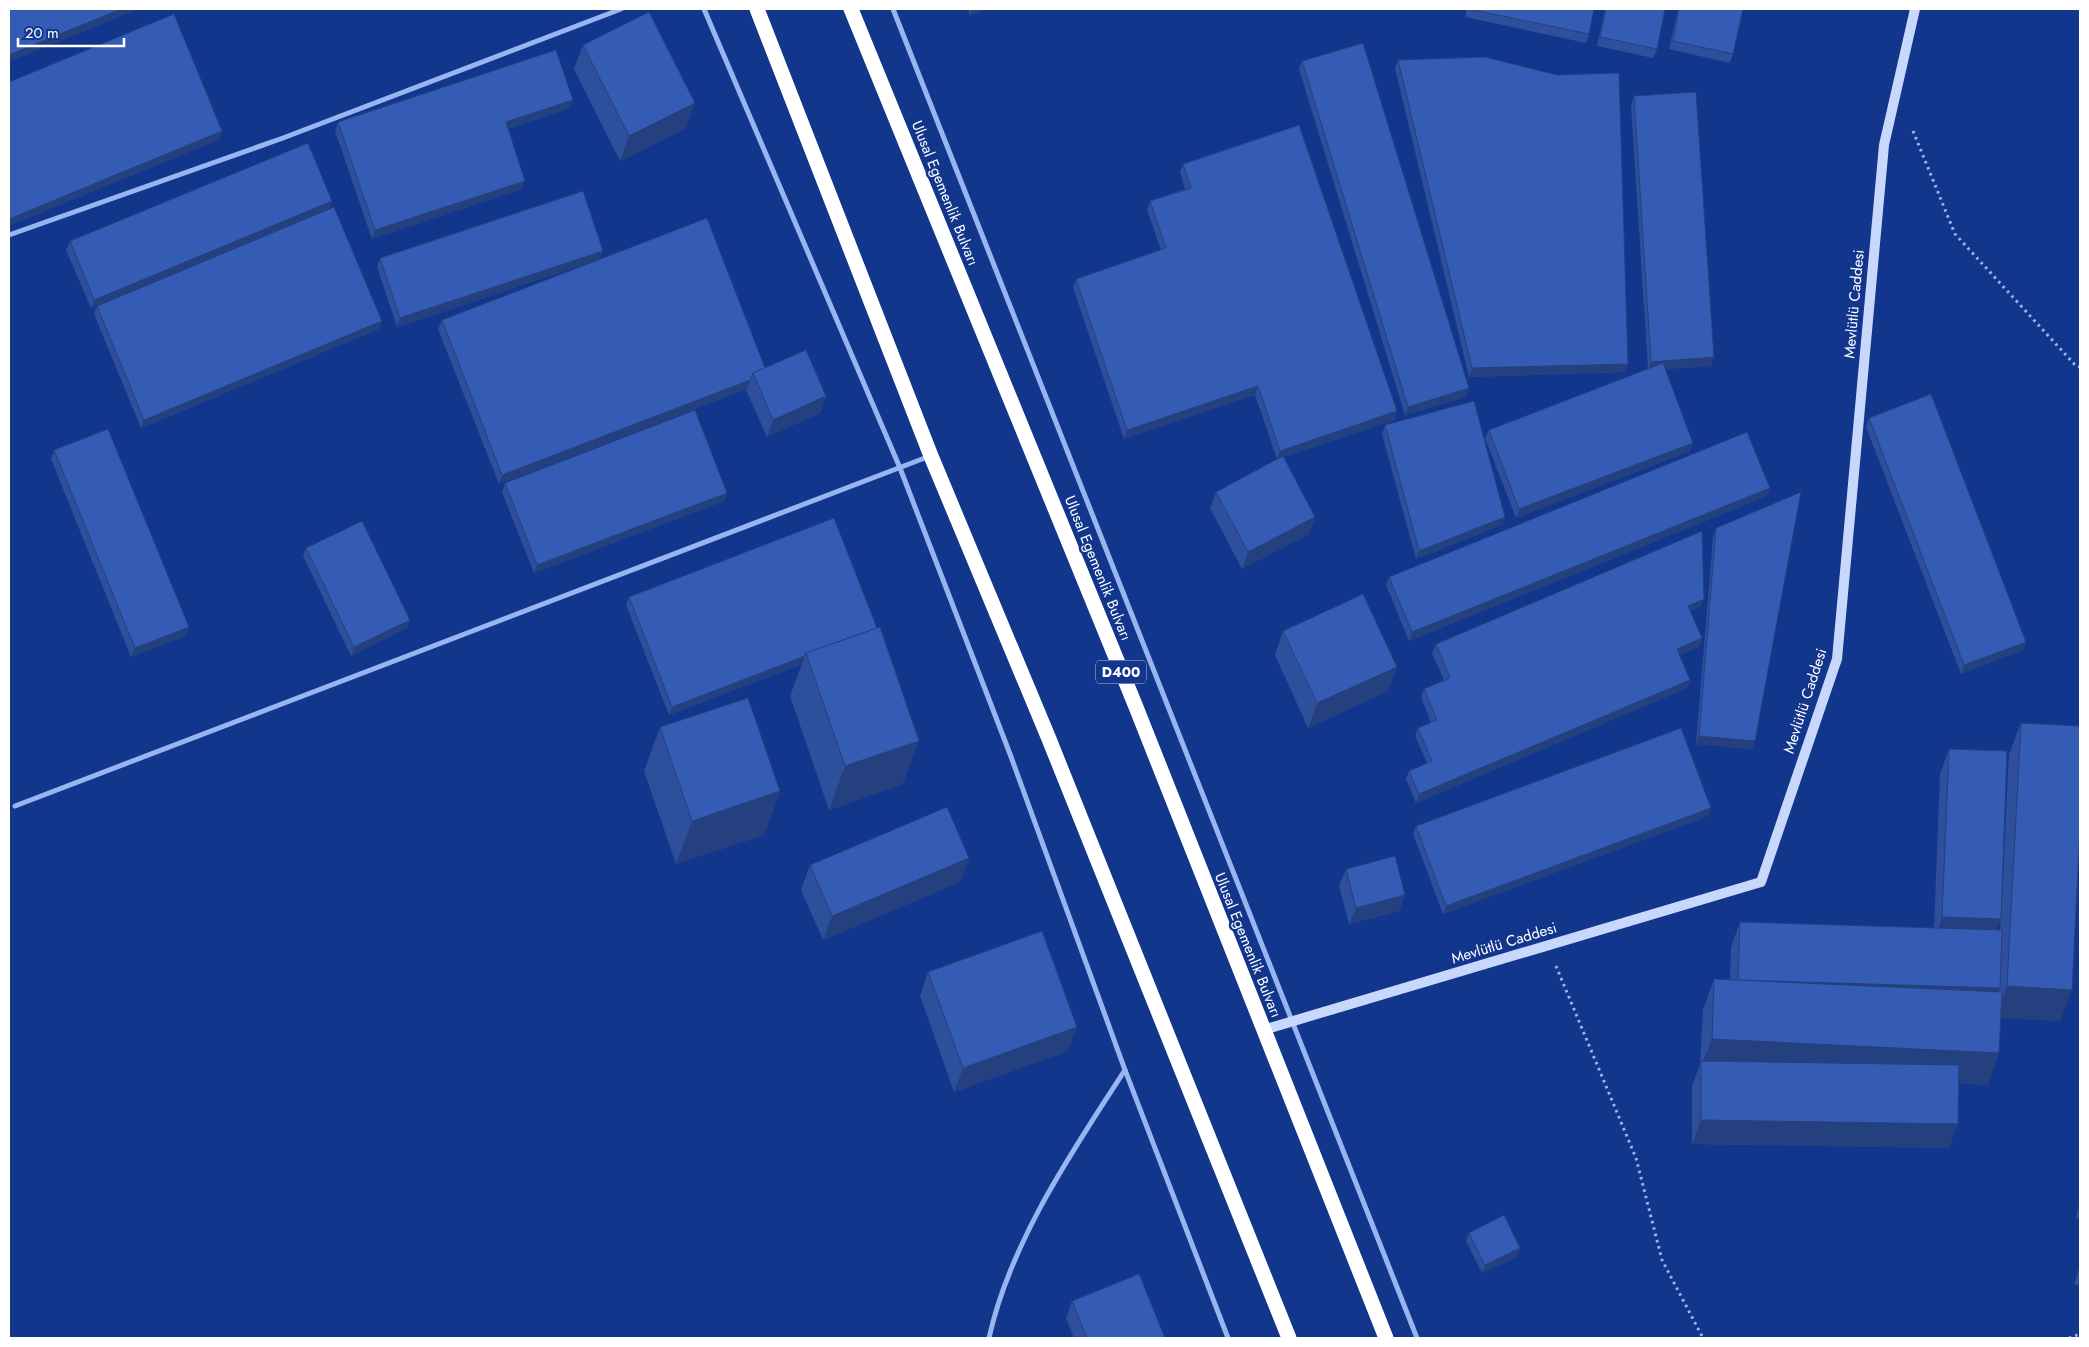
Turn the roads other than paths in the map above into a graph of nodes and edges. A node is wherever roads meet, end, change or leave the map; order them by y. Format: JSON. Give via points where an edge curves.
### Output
{"nodes":[{"id":1,"x":621,"y":9,"type":"edge"},
{"id":2,"x":704,"y":9,"type":"edge"},
{"id":3,"x":757,"y":9,"type":"edge"},
{"id":4,"x":851,"y":9,"type":"edge"},
{"id":5,"x":893,"y":9,"type":"edge"},
{"id":6,"x":1915,"y":9,"type":"edge"},
{"id":7,"x":9,"y":235,"type":"edge"},
{"id":8,"x":931,"y":456,"type":"junction"},
{"id":9,"x":900,"y":468,"type":"junction"},
{"id":10,"x":15,"y":806,"type":"dead end"},
{"id":11,"x":1291,"y":1021,"type":"junction"},
{"id":12,"x":1263,"y":1030,"type":"junction"},
{"id":13,"x":1124,"y":1070,"type":"junction"},
{"id":14,"x":989,"y":1338,"type":"edge"},
{"id":15,"x":1228,"y":1338,"type":"edge"},
{"id":16,"x":1289,"y":1338,"type":"edge"},
{"id":17,"x":1386,"y":1338,"type":"edge"},
{"id":18,"x":1417,"y":1338,"type":"edge"}],
"edges":[{"from":1,"to":7,"type":"street","via":[[283,138]]},
{"from":2,"to":9,"type":"street"},
{"from":3,"to":8,"type":"highway"},
{"from":4,"to":12,"type":"highway","name":"Ulusal Egemenlik Bulvarı","number":"D400","via":[[1136,707]]},
{"from":5,"to":11,"type":"street"},
{"from":6,"to":11,"type":"street","name":"Mevlütlü Caddesi","via":[[1884,145],[1837,659],[1761,882]]},
{"from":8,"to":9,"type":"street"},
{"from":8,"to":16,"type":"highway"},
{"from":9,"to":10,"type":"street"},
{"from":9,"to":13,"type":"street","via":[[1010,754]]},
{"from":11,"to":12,"type":"street","name":"Mevlütlü Caddesi"},
{"from":11,"to":18,"type":"street"},
{"from":12,"to":17,"type":"highway","name":"Ulusal Egemenlik Bulvarı","number":"D400"},
{"from":13,"to":14,"type":"street","via":[[1027,1234],[994,1317]]},
{"from":13,"to":15,"type":"street"}]}
